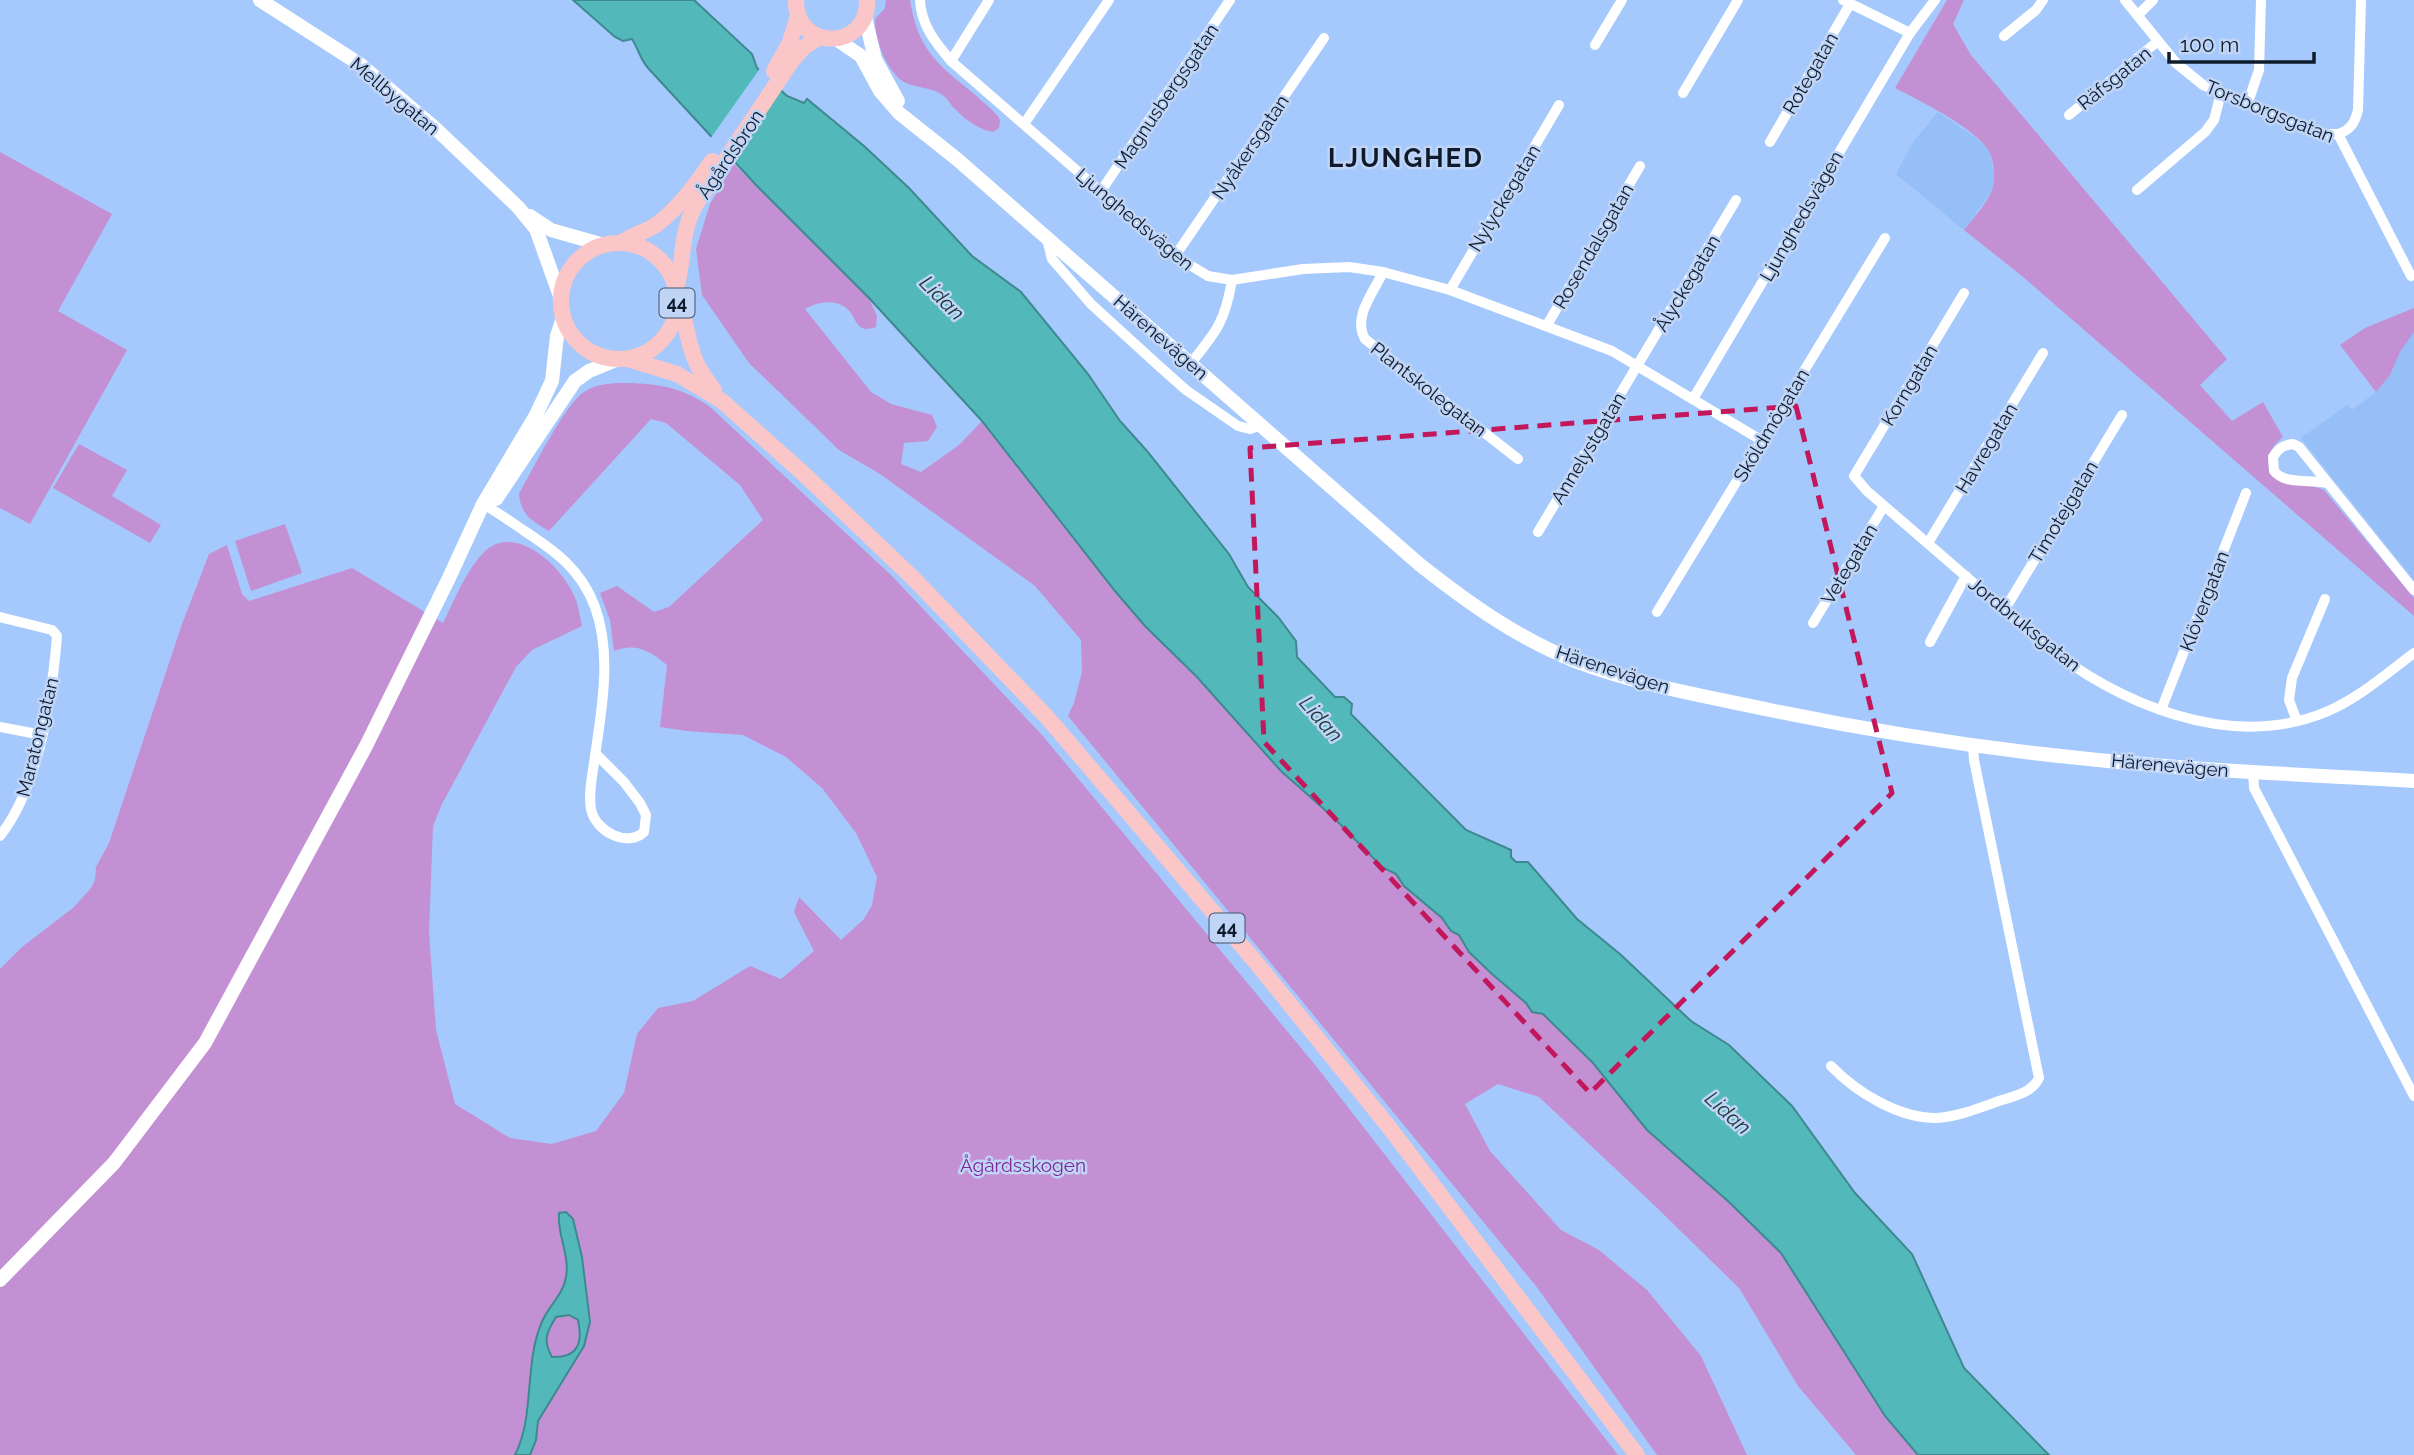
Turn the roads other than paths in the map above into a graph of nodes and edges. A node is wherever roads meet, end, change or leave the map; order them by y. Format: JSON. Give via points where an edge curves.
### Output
{"nodes":[{"id":1,"x":260,"y":0,"type":"edge"},
{"id":2,"x":867,"y":0,"type":"edge"},
{"id":3,"x":920,"y":0,"type":"edge"},
{"id":4,"x":989,"y":0,"type":"edge"},
{"id":5,"x":1109,"y":0,"type":"edge"},
{"id":6,"x":1230,"y":0,"type":"edge"},
{"id":7,"x":1622,"y":0,"type":"edge"},
{"id":8,"x":1738,"y":0,"type":"edge"},
{"id":9,"x":1935,"y":0,"type":"edge"},
{"id":10,"x":2043,"y":0,"type":"edge"},
{"id":11,"x":2125,"y":0,"type":"edge"},
{"id":12,"x":2153,"y":0,"type":"edge"},
{"id":13,"x":2261,"y":0,"type":"edge"},
{"id":14,"x":2361,"y":0,"type":"edge"},
{"id":15,"x":1846,"y":2,"type":"edge"},
{"id":16,"x":795,"y":5,"type":"edge"},
{"id":17,"x":2138,"y":15,"type":"junction"},
{"id":18,"x":864,"y":17,"type":"junction"},
{"id":19,"x":1910,"y":33,"type":"junction"},
{"id":20,"x":2004,"y":36,"type":"dead end"},
{"id":21,"x":828,"y":38,"type":"junction"},
{"id":22,"x":1324,"y":38,"type":"dead end"},
{"id":23,"x":2158,"y":41,"type":"junction"},
{"id":24,"x":1595,"y":45,"type":"dead end"},
{"id":25,"x":787,"y":61,"type":"junction"},
{"id":26,"x":951,"y":61,"type":"junction"},
{"id":27,"x":1683,"y":93,"type":"dead end"},
{"id":28,"x":2221,"y":93,"type":"junction"},
{"id":29,"x":2248,"y":103,"type":"junction"},
{"id":30,"x":1559,"y":105,"type":"dead end"},
{"id":31,"x":2069,"y":115,"type":"dead end"},
{"id":32,"x":913,"y":122,"type":"junction"},
{"id":33,"x":1024,"y":124,"type":"junction"},
{"id":34,"x":2339,"y":134,"type":"junction"},
{"id":35,"x":1770,"y":142,"type":"dead end"},
{"id":36,"x":1640,"y":166,"type":"dead end"},
{"id":37,"x":707,"y":176,"type":"junction"},
{"id":38,"x":2137,"y":190,"type":"dead end"},
{"id":39,"x":1101,"y":191,"type":"junction"},
{"id":40,"x":1736,"y":200,"type":"dead end"},
{"id":41,"x":518,"y":207,"type":"junction"},
{"id":42,"x":1885,"y":238,"type":"dead end"},
{"id":43,"x":1047,"y":239,"type":"junction"},
{"id":44,"x":621,"y":243,"type":"junction"},
{"id":45,"x":604,"y":245,"type":"junction"},
{"id":46,"x":1175,"y":256,"type":"junction"},
{"id":47,"x":1383,"y":272,"type":"junction"},
{"id":48,"x":2411,"y":276,"type":"dead end"},
{"id":49,"x":1231,"y":280,"type":"junction"},
{"id":50,"x":1450,"y":290,"type":"junction"},
{"id":51,"x":1964,"y":293,"type":"dead end"},
{"id":52,"x":677,"y":295,"type":"junction"},
{"id":53,"x":561,"y":299,"type":"junction"},
{"id":54,"x":563,"y":317,"type":"junction"},
{"id":55,"x":1547,"y":325,"type":"junction"},
{"id":56,"x":2043,"y":353,"type":"dead end"},
{"id":57,"x":622,"y":359,"type":"junction"},
{"id":58,"x":1191,"y":363,"type":"junction"},
{"id":59,"x":1638,"y":365,"type":"junction"},
{"id":60,"x":1693,"y":400,"type":"junction"},
{"id":61,"x":722,"y":401,"type":"junction"},
{"id":62,"x":2122,"y":415,"type":"dead end"},
{"id":63,"x":1261,"y":425,"type":"junction"},
{"id":64,"x":1761,"y":440,"type":"junction"},
{"id":65,"x":1518,"y":459,"type":"dead end"},
{"id":66,"x":1854,"y":476,"type":"joint"},
{"id":67,"x":2326,"y":483,"type":"junction"},
{"id":68,"x":2246,"y":493,"type":"dead end"},
{"id":69,"x":486,"y":506,"type":"junction"},
{"id":70,"x":1884,"y":506,"type":"junction"},
{"id":71,"x":1538,"y":531,"type":"dead end"},
{"id":72,"x":1928,"y":543,"type":"junction"},
{"id":73,"x":1966,"y":576,"type":"junction"},
{"id":74,"x":2414,"y":590,"type":"edge"},
{"id":75,"x":2325,"y":598,"type":"dead end"},
{"id":76,"x":2005,"y":609,"type":"junction"},
{"id":77,"x":1657,"y":612,"type":"dead end"},
{"id":78,"x":0,"y":617,"type":"edge"},
{"id":79,"x":1813,"y":623,"type":"dead end"},
{"id":80,"x":1930,"y":642,"type":"dead end"},
{"id":81,"x":2414,"y":653,"type":"edge"},
{"id":82,"x":2161,"y":710,"type":"junction"},
{"id":83,"x":2297,"y":721,"type":"junction"},
{"id":84,"x":0,"y":727,"type":"edge"},
{"id":85,"x":41,"y":735,"type":"junction"},
{"id":86,"x":1973,"y":746,"type":"junction"},
{"id":87,"x":596,"y":754,"type":"junction"},
{"id":88,"x":2252,"y":772,"type":"junction"},
{"id":89,"x":2414,"y":781,"type":"edge"},
{"id":90,"x":0,"y":836,"type":"edge"},
{"id":91,"x":1831,"y":1066,"type":"dead end"},
{"id":92,"x":2414,"y":1096,"type":"edge"},
{"id":93,"x":0,"y":1280,"type":"edge"},
{"id":94,"x":1637,"y":1455,"type":"edge"}],
"edges":[{"from":1,"to":41,"type":"street","name":"Mellbygatan","via":[[362,65]]},
{"from":2,"to":18,"type":"main road"},
{"from":3,"to":26,"type":"street","name":"Ljunghedsvägen","via":[[931,36]]},
{"from":4,"to":26,"type":"street"},
{"from":5,"to":33,"type":"street"},
{"from":6,"to":39,"type":"street","name":"Magnusbergsgatan"},
{"from":7,"to":24,"type":"street"},
{"from":8,"to":27,"type":"street"},
{"from":9,"to":19,"type":"street"},
{"from":10,"to":20,"type":"street"},
{"from":11,"to":17,"type":"street","name":"Torsborgsgatan"},
{"from":12,"to":17,"type":"street"},
{"from":13,"to":29,"type":"street","via":[[2259,71]]},
{"from":14,"to":34,"type":"street","via":[[2358,110],[2349,130]]},
{"from":15,"to":19,"type":"street"},
{"from":15,"to":35,"type":"street","name":"Rotegatan"},
{"from":16,"to":21,"type":"main road","number":"44","via":[[807,29]]},
{"from":16,"to":25,"type":"main road","name":"Ågårdsbron","number":"44"},
{"from":17,"to":23,"type":"street","name":"Torsborgsgatan"},
{"from":18,"to":21,"type":"main road","number":"44","via":[[853,32]]},
{"from":18,"to":32,"type":"street","name":"Härenevägen","via":[[875,59]]},
{"from":19,"to":60,"type":"street","name":"Ljunghedsvägen"},
{"from":21,"to":25,"type":"main road","name":"Ågårdsbron","number":"44","via":[[804,47]]},
{"from":21,"to":32,"type":"street","name":"Härenevägen","via":[[861,56],[880,91]]},
{"from":22,"to":46,"type":"street","name":"Nyåkersgatan"},
{"from":23,"to":28,"type":"street","name":"Torsborgsgatan","via":[[2186,73]]},
{"from":23,"to":31,"type":"street","name":"Räfsgatan"},
{"from":25,"to":37,"type":"main road","name":"Ågårdsbron","number":"44"},
{"from":26,"to":33,"type":"street","name":"Ljunghedsvägen"},
{"from":28,"to":29,"type":"street","name":"Torsborgsgatan"},
{"from":28,"to":38,"type":"street","via":[[2214,120],[2205,132]]},
{"from":29,"to":34,"type":"street","name":"Torsborgsgatan","via":[[2323,134]]},
{"from":30,"to":50,"type":"street","name":"Nylyckegatan"},
{"from":32,"to":43,"type":"street","name":"Härenevägen"},
{"from":33,"to":39,"type":"street","name":"Ljunghedsvägen"},
{"from":34,"to":48,"type":"street","name":"Torsborgsgatan"},
{"from":36,"to":55,"type":"street","name":"Rosendalsgatan"},
{"from":37,"to":44,"type":"main road","name":"Ågårdsbron","number":"44","via":[[666,217]]},
{"from":37,"to":52,"type":"main road","name":"Ågårdsbron","number":"44","via":[[682,240]]},
{"from":39,"to":46,"type":"street","name":"Ljunghedsvägen"},
{"from":40,"to":59,"type":"street","name":"Ålyckegatan"},
{"from":41,"to":45,"type":"street","name":"Mellbygatan","via":[[551,230]]},
{"from":41,"to":53,"type":"street","name":"Mellbygatan","via":[[536,229]]},
{"from":42,"to":64,"type":"street","name":"Sköldmögatan"},
{"from":43,"to":58,"type":"street","name":"Härenevägen"},
{"from":43,"to":63,"type":"street","via":[[1052,260],[1091,304],[1186,390],[1238,426],[1250,429]]},
{"from":44,"to":45,"type":"main road","number":"44"},
{"from":44,"to":52,"type":"main road","number":"44","via":[[657,257],[672,277]]},
{"from":45,"to":53,"type":"main road","number":"44","via":[[585,254],[570,269]]},
{"from":46,"to":49,"type":"street","name":"Ljunghedsvägen","via":[[1208,276]]},
{"from":47,"to":49,"type":"street","name":"Ljunghedsvägen","via":[[1326,267]]},
{"from":47,"to":50,"type":"street","name":"Ljunghedsvägen"},
{"from":47,"to":65,"type":"street","name":"Plantskolegatan","via":[[1360,318],[1365,339]]},
{"from":49,"to":58,"type":"street","via":[[1218,330]]},
{"from":50,"to":55,"type":"street","name":"Ljunghedsvägen"},
{"from":51,"to":66,"type":"street","name":"Korngatan"},
{"from":52,"to":57,"type":"main road","number":"44","via":[[674,322],[663,339],[647,352]]},
{"from":52,"to":61,"type":"main road","number":"44","via":[[692,354]]},
{"from":53,"to":54,"type":"main road","number":"44"},
{"from":54,"to":57,"type":"main road","number":"44","via":[[583,347]]},
{"from":54,"to":69,"type":"street","via":[[546,396]]},
{"from":55,"to":59,"type":"street","name":"Ljunghedsvägen"},
{"from":56,"to":72,"type":"street","name":"Havregatan"},
{"from":57,"to":61,"type":"main road","number":"44","via":[[677,374]]},
{"from":57,"to":69,"type":"street","via":[[575,381]]},
{"from":58,"to":63,"type":"street","name":"Härenevägen"},
{"from":59,"to":60,"type":"street","name":"Ljunghedsvägen"},
{"from":59,"to":71,"type":"street","name":"Annelystgatan"},
{"from":60,"to":64,"type":"street","name":"Ljunghedsvägen"},
{"from":61,"to":94,"type":"main road","number":"44","via":[[914,579],[1046,716],[1389,1127]]},
{"from":62,"to":76,"type":"street","name":"Timotejgatan"},
{"from":63,"to":86,"type":"street","name":"Härenevägen","via":[[1460,595],[1522,635],[1574,660],[1693,694]]},
{"from":64,"to":77,"type":"street","name":"Sköldmögatan"},
{"from":66,"to":70,"type":"street","name":"Jordbruksgatan"},
{"from":67,"to":67,"type":"street","via":[[2293,444],[2281,447],[2273,457],[2274,471],[2284,479]]},
{"from":67,"to":74,"type":"street"},
{"from":68,"to":82,"type":"street","name":"Klövergatan"},
{"from":69,"to":87,"type":"street","via":[[555,550],[587,589],[595,607],[604,675]]},
{"from":69,"to":93,"type":"street","via":[[366,746],[205,1043],[114,1163]]},
{"from":70,"to":72,"type":"street","name":"Jordbruksgatan"},
{"from":70,"to":79,"type":"street","name":"Vetegatan"},
{"from":72,"to":73,"type":"street","name":"Jordbruksgatan"},
{"from":73,"to":76,"type":"street","name":"Jordbruksgatan"},
{"from":73,"to":80,"type":"street"},
{"from":75,"to":83,"type":"street","via":[[2290,686]]},
{"from":76,"to":82,"type":"street","name":"Jordbruksgatan","via":[[2040,642],[2084,672]]},
{"from":78,"to":85,"type":"street","name":"Maratongatan","via":[[56,632]]},
{"from":81,"to":83,"type":"street","name":"Jordbruksgatan","via":[[2349,701]]},
{"from":82,"to":83,"type":"street","name":"Jordbruksgatan","via":[[2238,726]]},
{"from":84,"to":85,"type":"street"},
{"from":85,"to":90,"type":"street","name":"Maratongatan","via":[[26,792]]},
{"from":86,"to":88,"type":"street","name":"Härenevägen"},
{"from":86,"to":91,"type":"street","via":[[2039,1077],[2029,1090],[1939,1118],[1921,1117],[1869,1097]]},
{"from":87,"to":87,"type":"street","via":[[590,805],[593,818],[610,834],[639,838],[647,822],[640,803]]},
{"from":88,"to":89,"type":"street","name":"Härenevägen"},
{"from":88,"to":92,"type":"street","via":[[2254,788]]}]}
